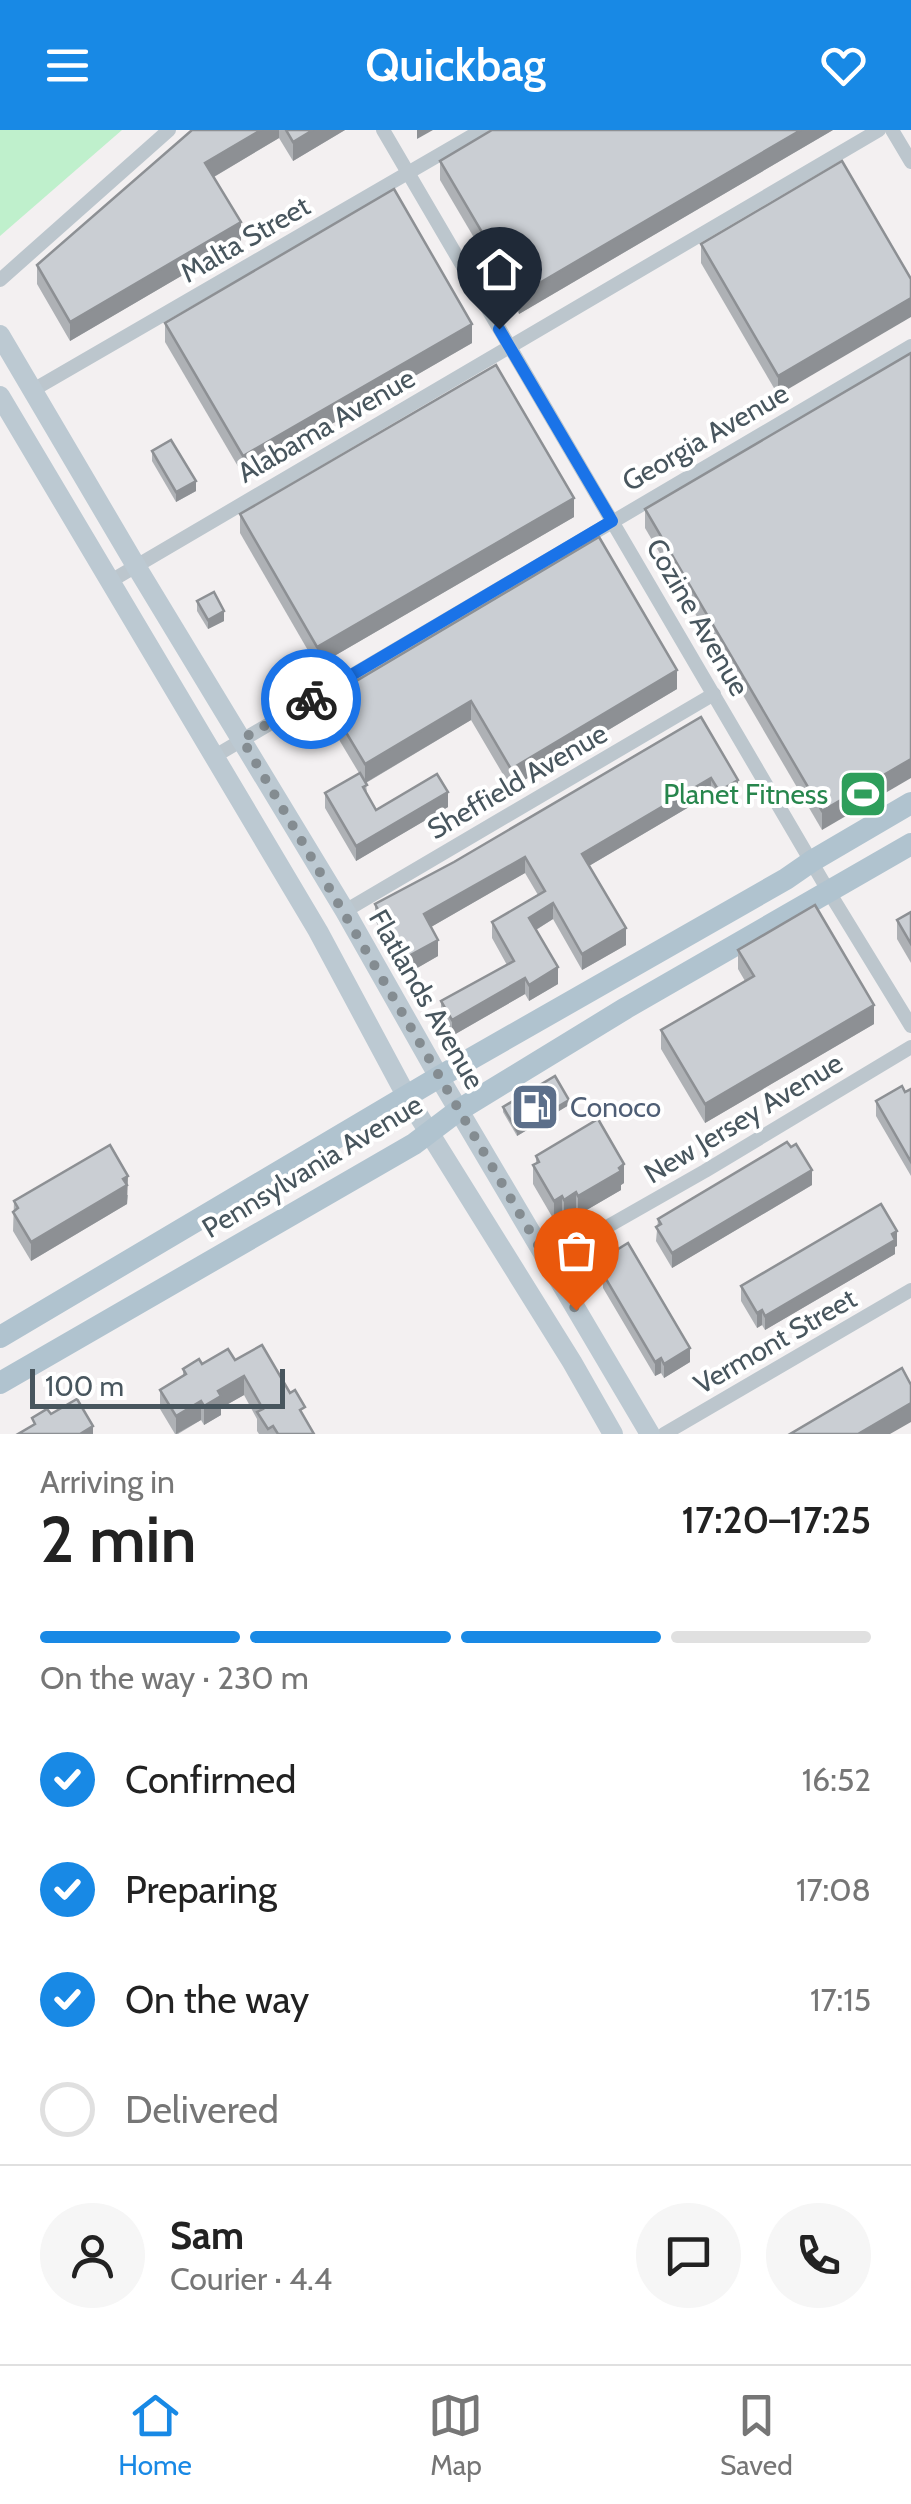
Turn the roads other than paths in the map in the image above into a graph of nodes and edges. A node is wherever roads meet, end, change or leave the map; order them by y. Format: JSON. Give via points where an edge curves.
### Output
{"nodes":[{"id":1,"x":170,"y":130,"type":"edge"},
{"id":2,"x":383,"y":130,"type":"edge"},
{"id":3,"x":482,"y":130,"type":"edge"},
{"id":4,"x":879,"y":130,"type":"edge"},
{"id":5,"x":892,"y":130,"type":"edge"},
{"id":6,"x":911,"y":162,"type":"edge"},
{"id":7,"x":408,"y":173,"type":"junction"},
{"id":8,"x":0,"y":280,"type":"edge"},
{"id":9,"x":0,"y":335,"type":"edge"},
{"id":10,"x":510,"y":346,"type":"junction"},
{"id":11,"x":911,"y":346,"type":"edge"},
{"id":12,"x":33,"y":390,"type":"junction"},
{"id":13,"x":0,"y":396,"type":"edge"},
{"id":14,"x":612,"y":521,"type":"junction"},
{"id":15,"x":136,"y":566,"type":"junction"},
{"id":16,"x":109,"y":582,"type":"junction"},
{"id":17,"x":714,"y":694,"type":"junction"},
{"id":18,"x":242,"y":739,"type":"junction"},
{"id":19,"x":214,"y":756,"type":"junction"},
{"id":20,"x":911,"y":803,"type":"edge"},
{"id":21,"x":911,"y":844,"type":"edge"},
{"id":22,"x":812,"y":860,"type":"junction"},
{"id":23,"x":829,"y":892,"type":"junction"},
{"id":24,"x":345,"y":911,"type":"junction"},
{"id":25,"x":911,"y":1026,"type":"edge"},
{"id":26,"x":911,"y":1047,"type":"edge"},
{"id":27,"x":439,"y":1077,"type":"junction"},
{"id":28,"x":406,"y":1097,"type":"junction"},
{"id":29,"x":459,"y":1110,"type":"junction"},
{"id":30,"x":428,"y":1133,"type":"junction"},
{"id":31,"x":547,"y":1260,"type":"junction"},
{"id":32,"x":911,"y":1290,"type":"edge"},
{"id":33,"x":0,"y":1337,"type":"edge"},
{"id":34,"x":0,"y":1383,"type":"edge"},
{"id":35,"x":613,"y":1434,"type":"edge"},
{"id":36,"x":650,"y":1434,"type":"edge"},
{"id":37,"x":664,"y":1434,"type":"edge"}],
"edges":[{"from":1,"to":8,"type":"street"},
{"from":2,"to":7,"type":"street","name":"Cozine Avenue"},
{"from":3,"to":7,"type":"street","name":"Malta Street"},
{"from":4,"to":10,"type":"street","name":"Alabama Avenue"},
{"from":5,"to":6,"type":"street"},
{"from":7,"to":10,"type":"street","name":"Cozine Avenue"},
{"from":7,"to":12,"type":"street","name":"Malta Street"},
{"from":9,"to":12,"type":"main road","name":"Flatlands Avenue"},
{"from":10,"to":14,"type":"street","name":"Cozine Avenue"},
{"from":10,"to":15,"type":"street","name":"Alabama Avenue"},
{"from":11,"to":14,"type":"street","name":"Georgia Avenue"},
{"from":12,"to":15,"type":"main road","name":"Flatlands Avenue"},
{"from":13,"to":16,"type":"main road"},
{"from":14,"to":17,"type":"street","name":"Cozine Avenue"},
{"from":14,"to":18,"type":"street","name":"Georgia Avenue"},
{"from":15,"to":16,"type":"street","name":"Alabama Avenue"},
{"from":15,"to":18,"type":"main road","name":"Flatlands Avenue"},
{"from":16,"to":19,"type":"main road"},
{"from":17,"to":22,"type":"street","name":"Cozine Avenue"},
{"from":17,"to":24,"type":"street","name":"Sheffield Avenue"},
{"from":18,"to":19,"type":"street","name":"Georgia Avenue"},
{"from":18,"to":24,"type":"main road","name":"Flatlands Avenue"},
{"from":19,"to":28,"type":"main road"},
{"from":20,"to":22,"type":"main road","name":"Pennsylvania Avenue"},
{"from":21,"to":23,"type":"main road","name":"Pennsylvania Avenue"},
{"from":22,"to":23,"type":"street","name":"Cozine Avenue"},
{"from":22,"to":27,"type":"main road","name":"Pennsylvania Avenue"},
{"from":23,"to":25,"type":"street","name":"Cozine Avenue"},
{"from":23,"to":29,"type":"main road","name":"Pennsylvania Avenue"},
{"from":24,"to":27,"type":"main road","name":"Flatlands Avenue"},
{"from":26,"to":31,"type":"street","name":"New Jersey Avenue"},
{"from":27,"to":28,"type":"main road","name":"Pennsylvania Avenue"},
{"from":27,"to":29,"type":"main road","name":"Flatlands Avenue"},
{"from":28,"to":30,"type":"main road"},
{"from":28,"to":33,"type":"main road","name":"Pennsylvania Avenue"},
{"from":29,"to":30,"type":"main road","name":"Pennsylvania Avenue"},
{"from":29,"to":31,"type":"main road","name":"Flatlands Avenue"},
{"from":30,"to":34,"type":"main road","name":"Pennsylvania Avenue"},
{"from":30,"to":35,"type":"main road"},
{"from":31,"to":36,"type":"main road","name":"Flatlands Avenue"},
{"from":32,"to":37,"type":"street","name":"Vermont Street"}]}
